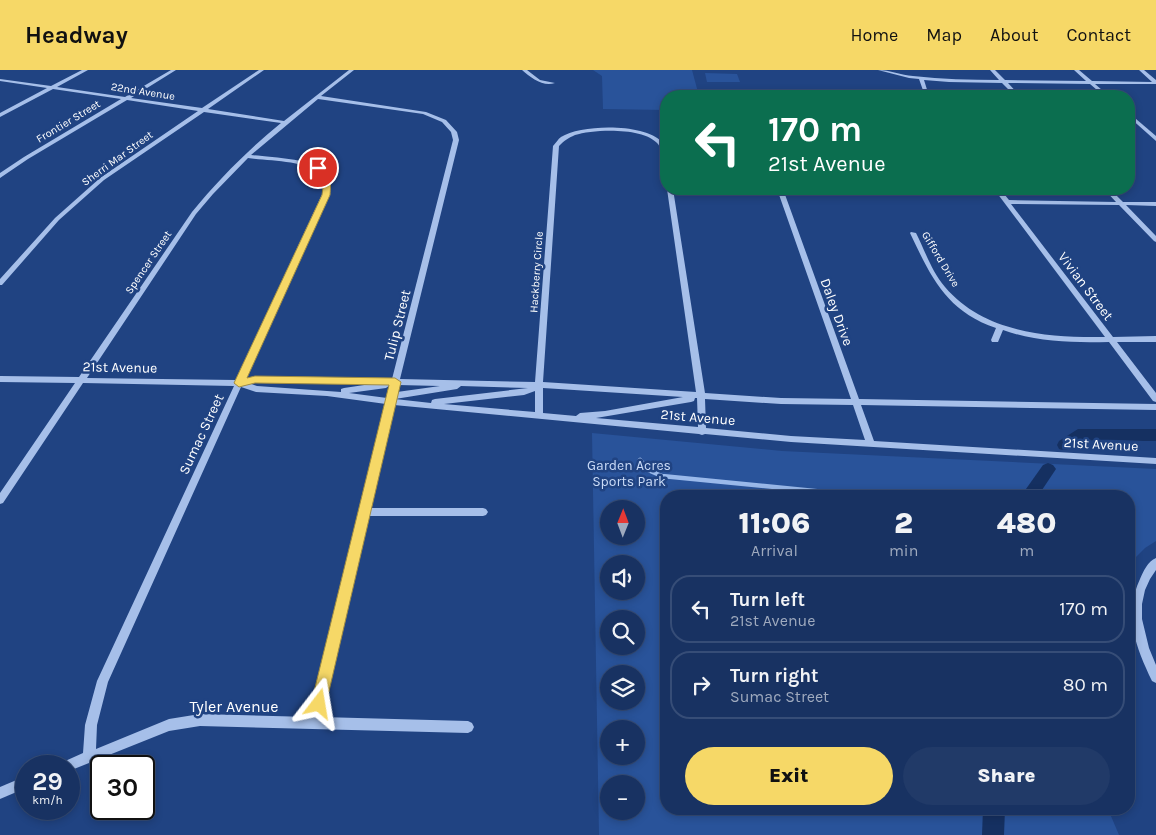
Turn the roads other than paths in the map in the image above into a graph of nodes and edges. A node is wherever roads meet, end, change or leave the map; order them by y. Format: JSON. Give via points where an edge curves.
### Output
{"nodes":[{"id":1,"x":86,"y":70,"type":"edge"},
{"id":2,"x":174,"y":70,"type":"edge"},
{"id":3,"x":262,"y":70,"type":"edge"},
{"id":4,"x":352,"y":70,"type":"edge"},
{"id":5,"x":524,"y":70,"type":"edge"},
{"id":6,"x":880,"y":70,"type":"edge"},
{"id":7,"x":992,"y":70,"type":"edge"},
{"id":8,"x":1076,"y":70,"type":"edge"},
{"id":9,"x":1141,"y":70,"type":"edge"},
{"id":10,"x":922,"y":79,"type":"junction"},
{"id":11,"x":0,"y":80,"type":"edge"},
{"id":12,"x":1003,"y":81,"type":"junction"},
{"id":13,"x":1090,"y":82,"type":"junction"},
{"id":14,"x":1156,"y":82,"type":"edge"},
{"id":15,"x":553,"y":83,"type":"dead end"},
{"id":16,"x":53,"y":87,"type":"junction"},
{"id":17,"x":925,"y":90,"type":"edge"},
{"id":18,"x":1012,"y":90,"type":"edge"},
{"id":19,"x":1100,"y":90,"type":"edge"},
{"id":20,"x":317,"y":97,"type":"junction"},
{"id":21,"x":126,"y":98,"type":"junction"},
{"id":22,"x":203,"y":110,"type":"junction"},
{"id":23,"x":0,"y":115,"type":"edge"},
{"id":24,"x":1135,"y":120,"type":"edge"},
{"id":25,"x":283,"y":122,"type":"junction"},
{"id":26,"x":658,"y":132,"type":"dead end"},
{"id":27,"x":650,"y":136,"type":"junction"},
{"id":28,"x":1156,"y":139,"type":"edge"},
{"id":29,"x":660,"y":143,"type":"edge"},
{"id":30,"x":246,"y":156,"type":"junction"},
{"id":31,"x":0,"y":176,"type":"edge"},
{"id":32,"x":671,"y":195,"type":"edge"},
{"id":33,"x":782,"y":195,"type":"edge"},
{"id":34,"x":1002,"y":195,"type":"edge"},
{"id":35,"x":1113,"y":195,"type":"edge"},
{"id":36,"x":1007,"y":202,"type":"junction"},
{"id":37,"x":1121,"y":204,"type":"junction"},
{"id":38,"x":1156,"y":204,"type":"edge"},
{"id":39,"x":912,"y":233,"type":"dead end"},
{"id":40,"x":1156,"y":240,"type":"edge"},
{"id":41,"x":0,"y":283,"type":"edge"},
{"id":42,"x":1000,"y":328,"type":"junction"},
{"id":43,"x":1111,"y":339,"type":"junction"},
{"id":44,"x":1156,"y":339,"type":"edge"},
{"id":45,"x":995,"y":340,"type":"dead end"},
{"id":46,"x":0,"y":379,"type":"edge"},
{"id":47,"x":82,"y":380,"type":"junction"},
{"id":48,"x":395,"y":382,"type":"junction"},
{"id":49,"x":239,"y":383,"type":"junction"},
{"id":50,"x":470,"y":384,"type":"junction"},
{"id":51,"x":539,"y":385,"type":"junction"},
{"id":52,"x":327,"y":393,"type":"junction"},
{"id":53,"x":700,"y":396,"type":"junction"},
{"id":54,"x":1156,"y":398,"type":"edge"},
{"id":55,"x":392,"y":399,"type":"junction"},
{"id":56,"x":856,"y":403,"type":"junction"},
{"id":57,"x":418,"y":404,"type":"junction"},
{"id":58,"x":1156,"y":407,"type":"edge"},
{"id":59,"x":539,"y":416,"type":"junction"},
{"id":60,"x":555,"y":417,"type":"junction"},
{"id":61,"x":702,"y":432,"type":"junction"},
{"id":62,"x":871,"y":444,"type":"junction"},
{"id":63,"x":1156,"y":460,"type":"edge"},
{"id":64,"x":0,"y":500,"type":"edge"},
{"id":65,"x":365,"y":512,"type":"junction"},
{"id":66,"x":483,"y":512,"type":"dead end"},
{"id":67,"x":1156,"y":562,"type":"edge"},
{"id":68,"x":1145,"y":575,"type":"joint"},
{"id":69,"x":1156,"y":677,"type":"edge"},
{"id":70,"x":314,"y":723,"type":"junction"},
{"id":71,"x":468,"y":727,"type":"dead end"},
{"id":72,"x":88,"y":758,"type":"junction"},
{"id":73,"x":80,"y":761,"type":"edge"},
{"id":74,"x":15,"y":787,"type":"edge"},
{"id":75,"x":0,"y":793,"type":"edge"}],
"edges":[{"from":1,"to":16,"type":"street"},
{"from":2,"to":21,"type":"street","name":"Frontier Street"},
{"from":3,"to":22,"type":"street","name":"Sherri Mar Street"},
{"from":4,"to":20,"type":"street","name":"Spencer Street"},
{"from":5,"to":15,"type":"street","via":[[539,81]]},
{"from":6,"to":10,"type":"street"},
{"from":7,"to":12,"type":"street"},
{"from":8,"to":13,"type":"street"},
{"from":9,"to":14,"type":"street"},
{"from":10,"to":12,"type":"street"},
{"from":10,"to":17,"type":"street"},
{"from":11,"to":16,"type":"street","name":"22nd Avenue"},
{"from":12,"to":13,"type":"street"},
{"from":12,"to":18,"type":"street"},
{"from":13,"to":14,"type":"street"},
{"from":13,"to":19,"type":"street"},
{"from":16,"to":21,"type":"street","name":"22nd Avenue"},
{"from":16,"to":23,"type":"street"},
{"from":20,"to":25,"type":"street","name":"Spencer Street"},
{"from":20,"to":48,"type":"street","name":"Tulip Street","via":[[424,113],[444,122],[454,132],[456,140]]},
{"from":21,"to":22,"type":"street","name":"22nd Avenue"},
{"from":21,"to":31,"type":"street","name":"Frontier Street"},
{"from":22,"to":25,"type":"street","name":"22nd Avenue"},
{"from":22,"to":41,"type":"street","name":"Sherri Mar Street","via":[[75,201]]},
{"from":24,"to":28,"type":"street"},
{"from":25,"to":30,"type":"street","name":"Spencer Street"},
{"from":26,"to":27,"type":"street"},
{"from":27,"to":29,"type":"street"},
{"from":27,"to":51,"type":"street","name":"Hackberry Circle","via":[[629,131],[589,130],[563,133],[558,140]]},
{"from":30,"to":47,"type":"street","name":"Spencer Street","via":[[215,186],[194,213]]},
{"from":30,"to":49,"type":"street","name":"Sumac Street","via":[[318,168],[328,179],[328,188]]},
{"from":32,"to":53,"type":"street"},
{"from":33,"to":56,"type":"street","name":"Daley Drive"},
{"from":34,"to":36,"type":"street","name":"Vivian Street"},
{"from":35,"to":37,"type":"street"},
{"from":36,"to":37,"type":"street"},
{"from":36,"to":43,"type":"street","name":"Vivian Street"},
{"from":37,"to":38,"type":"street"},
{"from":37,"to":40,"type":"street"},
{"from":39,"to":42,"type":"street","name":"Gifford Drive","via":[[943,288],[962,309]]},
{"from":42,"to":43,"type":"street","name":"Gifford Drive","via":[[1048,337]]},
{"from":42,"to":45,"type":"street"},
{"from":43,"to":44,"type":"street","name":"Gifford Drive"},
{"from":43,"to":54,"type":"street","name":"Vivian Street"},
{"from":46,"to":47,"type":"street","name":"21st Avenue"},
{"from":47,"to":49,"type":"street","name":"21st Avenue"},
{"from":47,"to":64,"type":"street","name":"Spencer Street"},
{"from":48,"to":49,"type":"street","name":"21st Avenue","via":[[255,380]]},
{"from":48,"to":50,"type":"street","name":"21st Avenue"},
{"from":48,"to":52,"type":"street"},
{"from":48,"to":55,"type":"street","name":"Tulip Street"},
{"from":49,"to":52,"type":"street","name":"21st Avenue","via":[[256,389]]},
{"from":49,"to":72,"type":"street","name":"Sumac Street","via":[[103,681],[91,725]]},
{"from":50,"to":51,"type":"street","name":"21st Avenue"},
{"from":50,"to":55,"type":"street"},
{"from":51,"to":53,"type":"street","name":"21st Avenue"},
{"from":51,"to":57,"type":"street","via":[[524,392]]},
{"from":51,"to":59,"type":"street","name":"Hackberry Circle"},
{"from":52,"to":55,"type":"street","name":"21st Avenue"},
{"from":53,"to":56,"type":"street","name":"21st Avenue"},
{"from":53,"to":60,"type":"street","via":[[605,414]]},
{"from":53,"to":61,"type":"street"},
{"from":55,"to":57,"type":"street","name":"21st Avenue"},
{"from":55,"to":65,"type":"street","name":"Tulip Street"},
{"from":56,"to":58,"type":"street","name":"21st Avenue"},
{"from":56,"to":62,"type":"street","name":"Daley Drive"},
{"from":57,"to":59,"type":"street","name":"21st Avenue"},
{"from":59,"to":60,"type":"street","name":"21st Avenue"},
{"from":60,"to":61,"type":"street","name":"21st Avenue"},
{"from":61,"to":62,"type":"street","name":"21st Avenue"},
{"from":62,"to":63,"type":"street","name":"21st Avenue"},
{"from":65,"to":66,"type":"street"},
{"from":65,"to":70,"type":"street","name":"Tulip Street"},
{"from":67,"to":68,"type":"street"},
{"from":68,"to":69,"type":"street","via":[[1138,596],[1137,628],[1143,651]]},
{"from":70,"to":71,"type":"street","name":"Tyler Avenue"},
{"from":70,"to":72,"type":"street","name":"Tyler Avenue","via":[[200,720],[169,725]]},
{"from":72,"to":73,"type":"street","name":"Tyler Avenue"},
{"from":74,"to":75,"type":"street"}]}
